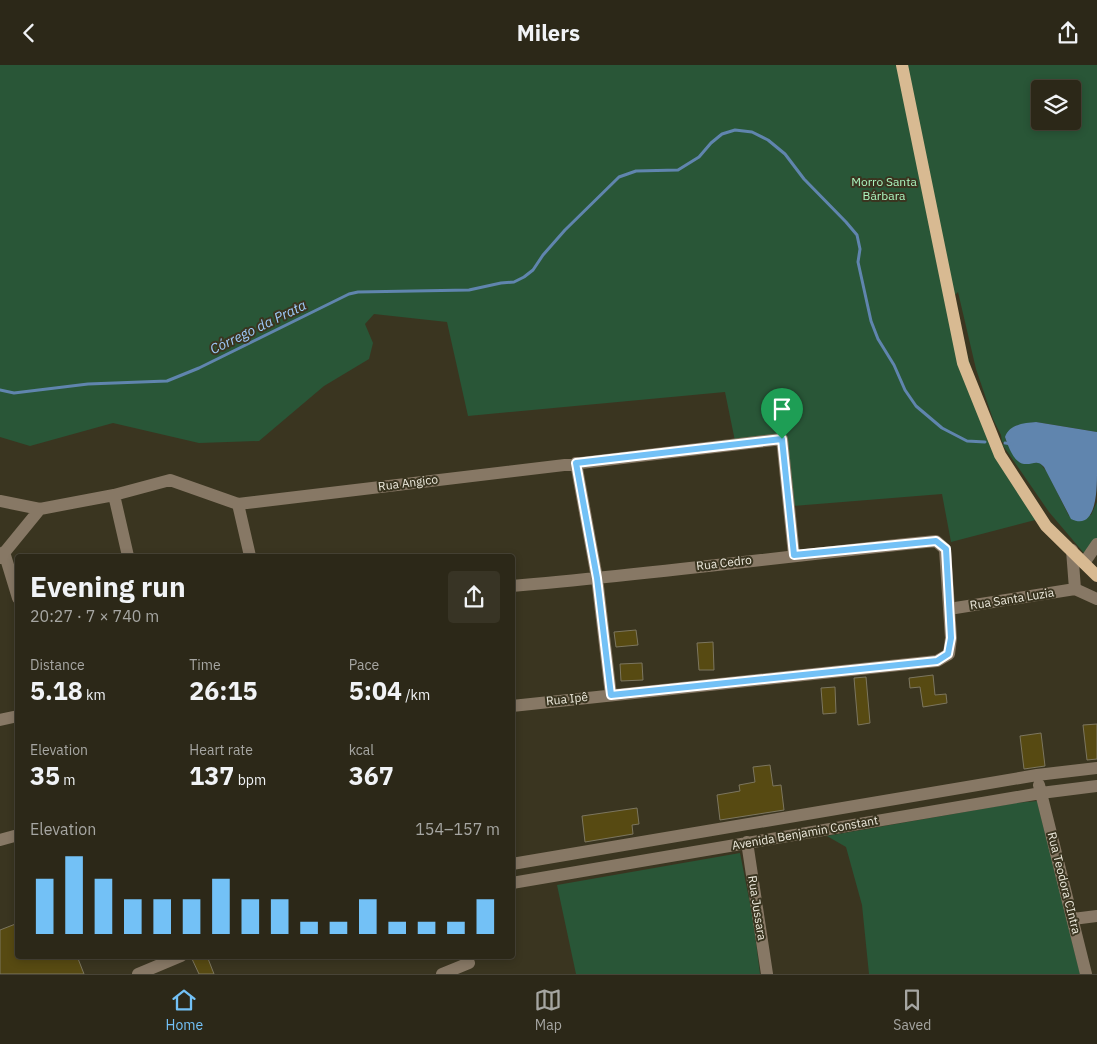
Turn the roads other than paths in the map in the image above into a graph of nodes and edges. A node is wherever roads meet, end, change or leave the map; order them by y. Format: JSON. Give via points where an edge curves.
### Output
{"nodes":[{"id":1,"x":902,"y":65,"type":"edge"},
{"id":2,"x":576,"y":463,"type":"junction"},
{"id":3,"x":114,"y":495,"type":"junction"},
{"id":4,"x":0,"y":501,"type":"edge"},
{"id":5,"x":238,"y":504,"type":"junction"},
{"id":6,"x":40,"y":509,"type":"junction"},
{"id":7,"x":1097,"y":544,"type":"edge"},
{"id":8,"x":1072,"y":550,"type":"junction"},
{"id":9,"x":128,"y":554,"type":"edge"},
{"id":10,"x":250,"y":554,"type":"edge"},
{"id":11,"x":2,"y":555,"type":"edge"},
{"id":12,"x":794,"y":555,"type":"junction"},
{"id":13,"x":1084,"y":563,"type":"junction"},
{"id":14,"x":1097,"y":576,"type":"edge"},
{"id":15,"x":597,"y":578,"type":"junction"},
{"id":16,"x":515,"y":585,"type":"edge"},
{"id":17,"x":1075,"y":589,"type":"junction"},
{"id":18,"x":15,"y":590,"type":"edge"},
{"id":19,"x":1097,"y":599,"type":"edge"},
{"id":20,"x":949,"y":609,"type":"junction"},
{"id":21,"x":611,"y":695,"type":"junction"},
{"id":22,"x":515,"y":705,"type":"edge"},
{"id":23,"x":15,"y":717,"type":"edge"},
{"id":24,"x":0,"y":720,"type":"edge"},
{"id":25,"x":1097,"y":768,"type":"edge"},
{"id":26,"x":1037,"y":775,"type":"junction"},
{"id":27,"x":1004,"y":780,"type":"junction"},
{"id":28,"x":1097,"y":786,"type":"edge"},
{"id":29,"x":1041,"y":793,"type":"junction"},
{"id":30,"x":1007,"y":799,"type":"junction"},
{"id":31,"x":15,"y":836,"type":"edge"},
{"id":32,"x":0,"y":840,"type":"edge"},
{"id":33,"x":747,"y":842,"type":"junction"},
{"id":34,"x":611,"y":847,"type":"junction"},
{"id":35,"x":515,"y":863,"type":"edge"},
{"id":36,"x":614,"y":865,"type":"junction"},
{"id":37,"x":515,"y":882,"type":"edge"},
{"id":38,"x":1097,"y":917,"type":"edge"},
{"id":39,"x":1073,"y":919,"type":"junction"},
{"id":40,"x":174,"y":959,"type":"edge"},
{"id":41,"x":470,"y":965,"type":"edge"},
{"id":42,"x":138,"y":974,"type":"edge"},
{"id":43,"x":442,"y":974,"type":"edge"},
{"id":44,"x":768,"y":974,"type":"edge"},
{"id":45,"x":1086,"y":974,"type":"edge"}],
"edges":[{"from":1,"to":8,"type":"main road","via":[[963,363],[1000,455],[1046,526]]},
{"from":2,"to":5,"type":"street","name":"Rua Angico"},
{"from":2,"to":12,"type":"street","name":"Rua Angico","via":[[782,439]]},
{"from":2,"to":15,"type":"street"},
{"from":3,"to":5,"type":"street","name":"Rua Angico","via":[[170,480]]},
{"from":3,"to":6,"type":"street","name":"Rua Angico"},
{"from":3,"to":9,"type":"street"},
{"from":4,"to":6,"type":"street"},
{"from":5,"to":10,"type":"street"},
{"from":6,"to":11,"type":"street"},
{"from":7,"to":13,"type":"street"},
{"from":8,"to":13,"type":"main road"},
{"from":8,"to":17,"type":"street"},
{"from":11,"to":18,"type":"street"},
{"from":12,"to":15,"type":"street","name":"Rua Cedro"},
{"from":12,"to":20,"type":"street","name":"Rua Cedro","via":[[936,541],[946,549]]},
{"from":13,"to":14,"type":"main road"},
{"from":15,"to":16,"type":"street","name":"Rua Cedro"},
{"from":15,"to":21,"type":"street"},
{"from":17,"to":19,"type":"street"},
{"from":17,"to":20,"type":"street","name":"Rua Santa Luzia"},
{"from":20,"to":21,"type":"street","name":"Rua Ipê","via":[[951,638],[948,654],[937,661]]},
{"from":21,"to":22,"type":"street","name":"Rua Ipê"},
{"from":23,"to":24,"type":"street"},
{"from":25,"to":26,"type":"street","name":"Avenida Benjamin Constant"},
{"from":26,"to":27,"type":"street","name":"Avenida Benjamin Constant"},
{"from":26,"to":29,"type":"street","name":"Rua Teodora CIntra"},
{"from":27,"to":30,"type":"street"},
{"from":27,"to":34,"type":"street","name":"Avenida Benjamin Constant"},
{"from":28,"to":29,"type":"street","name":"Avenida Benjamin Constant"},
{"from":29,"to":30,"type":"street","name":"Avenida Benjamin Constant"},
{"from":29,"to":39,"type":"street","name":"Rua Teodora CIntra"},
{"from":30,"to":33,"type":"street","name":"Avenida Benjamin Constant"},
{"from":31,"to":32,"type":"street"},
{"from":33,"to":36,"type":"street","name":"Avenida Benjamin Constant"},
{"from":33,"to":44,"type":"street","name":"Rua Jussara"},
{"from":34,"to":35,"type":"street","name":"Avenida Benjamin Constant"},
{"from":34,"to":36,"type":"street"},
{"from":36,"to":37,"type":"street","name":"Avenida Benjamin Constant"},
{"from":38,"to":39,"type":"street"},
{"from":39,"to":45,"type":"street","name":"Rua Teodora CIntra"},
{"from":40,"to":42,"type":"street"},
{"from":41,"to":43,"type":"street"}]}
